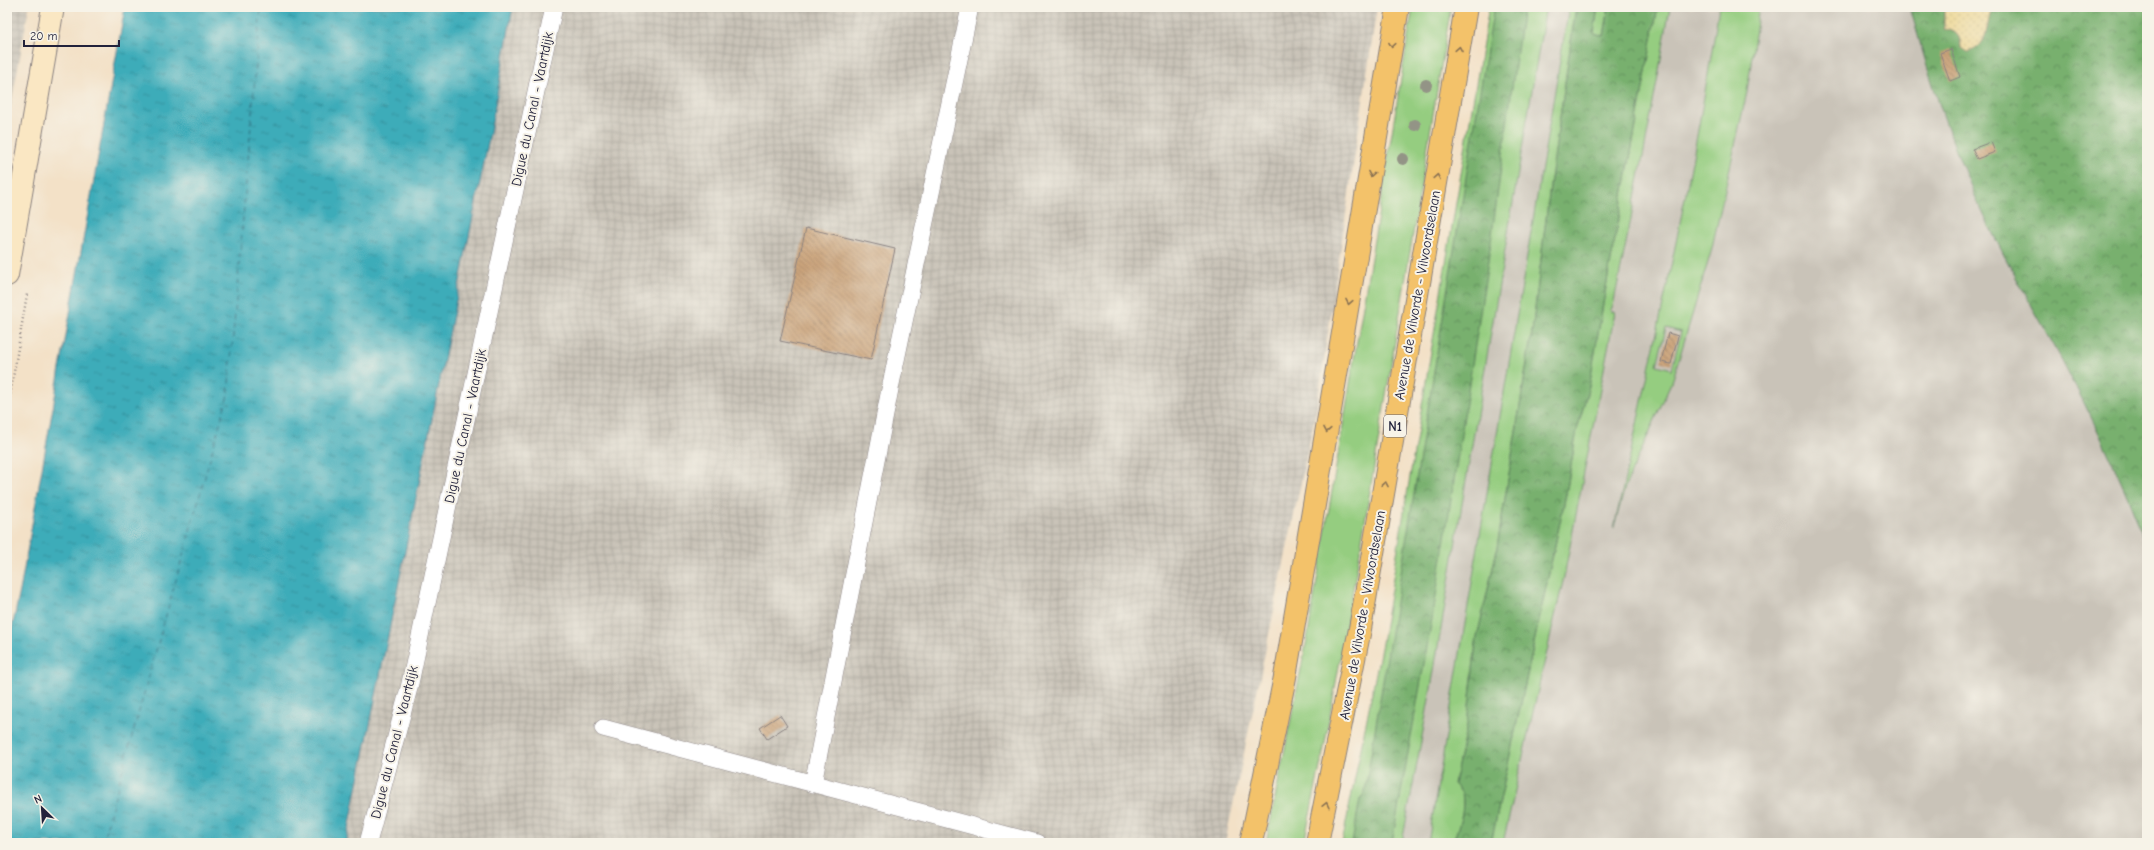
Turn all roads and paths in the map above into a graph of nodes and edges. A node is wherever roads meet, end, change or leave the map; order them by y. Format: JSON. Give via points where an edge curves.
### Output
{"nodes":[{"id":1,"x":53,"y":7,"type":"edge"},
{"id":2,"x":554,"y":7,"type":"edge"},
{"id":3,"x":970,"y":7,"type":"edge"},
{"id":4,"x":1398,"y":7,"type":"edge"},
{"id":5,"x":1466,"y":7,"type":"edge"},
{"id":6,"x":7,"y":275,"type":"edge"},
{"id":7,"x":603,"y":728,"type":"dead end"},
{"id":8,"x":813,"y":784,"type":"junction"},
{"id":9,"x":368,"y":843,"type":"edge"},
{"id":10,"x":1037,"y":843,"type":"edge"},
{"id":11,"x":1251,"y":843,"type":"edge"},
{"id":12,"x":1317,"y":843,"type":"edge"}],
"edges":[{"from":1,"to":6,"type":"main road"},
{"from":2,"to":9,"type":"lane","name":"Digue du Canal - Vaartdijk","via":[[409,688]]},
{"from":3,"to":8,"type":"lane","via":[[890,392]]},
{"from":4,"to":11,"type":"main road","one_way":true,"via":[[1285,677]]},
{"from":12,"to":5,"type":"main road","name":"Avenue de Vilvorde - Vilvoordselaan","number":"N1","one_way":true,"via":[[1360,629]]},
{"from":7,"to":8,"type":"lane"},
{"from":8,"to":10,"type":"lane"}]}
